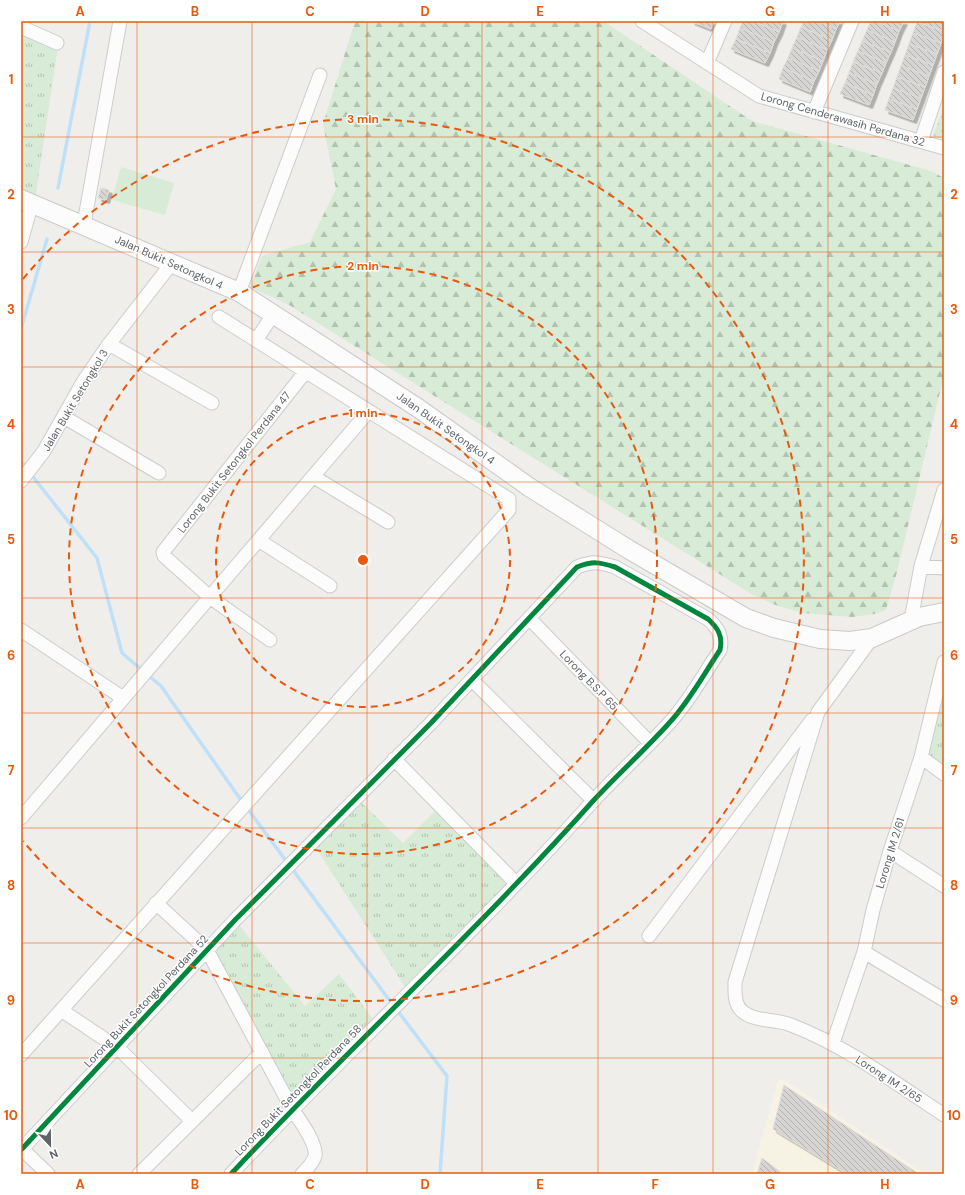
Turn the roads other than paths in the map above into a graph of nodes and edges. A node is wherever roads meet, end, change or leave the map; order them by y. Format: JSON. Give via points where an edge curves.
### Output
{"nodes":[{"id":1,"x":120,"y":21,"type":"edge"},
{"id":2,"x":642,"y":21,"type":"edge"},
{"id":3,"x":725,"y":21,"type":"edge"},
{"id":4,"x":852,"y":21,"type":"edge"},
{"id":5,"x":21,"y":27,"type":"edge"},
{"id":6,"x":57,"y":43,"type":"dead end"},
{"id":7,"x":707,"y":63,"type":"junction"},
{"id":8,"x":944,"y":72,"type":"edge"},
{"id":9,"x":320,"y":75,"type":"dead end"},
{"id":10,"x":814,"y":112,"type":"junction"},
{"id":11,"x":921,"y":141,"type":"junction"},
{"id":12,"x":943,"y":148,"type":"edge"},
{"id":13,"x":26,"y":201,"type":"edge"},
{"id":14,"x":84,"y":224,"type":"junction"},
{"id":15,"x":21,"y":242,"type":"edge"},
{"id":16,"x":172,"y":263,"type":"junction"},
{"id":17,"x":239,"y":292,"type":"junction"},
{"id":18,"x":274,"y":313,"type":"junction"},
{"id":19,"x":219,"y":317,"type":"dead end"},
{"id":20,"x":257,"y":340,"type":"junction"},
{"id":21,"x":109,"y":344,"type":"junction"},
{"id":22,"x":306,"y":372,"type":"junction"},
{"id":23,"x":212,"y":403,"type":"dead end"},
{"id":24,"x":368,"y":412,"type":"junction"},
{"id":25,"x":64,"y":417,"type":"junction"},
{"id":26,"x":159,"y":473,"type":"dead end"},
{"id":27,"x":314,"y":477,"type":"junction"},
{"id":28,"x":21,"y":481,"type":"edge"},
{"id":29,"x":944,"y":490,"type":"edge"},
{"id":30,"x":388,"y":522,"type":"dead end"},
{"id":31,"x":260,"y":541,"type":"junction"},
{"id":32,"x":921,"y":566,"type":"junction"},
{"id":33,"x":577,"y":567,"type":"joint"},
{"id":34,"x":944,"y":568,"type":"edge"},
{"id":35,"x":330,"y":586,"type":"dead end"},
{"id":36,"x":211,"y":598,"type":"junction"},
{"id":37,"x":944,"y":612,"type":"edge"},
{"id":38,"x":529,"y":618,"type":"junction"},
{"id":39,"x":911,"y":620,"type":"junction"},
{"id":40,"x":21,"y":630,"type":"edge"},
{"id":41,"x":872,"y":638,"type":"junction"},
{"id":42,"x":270,"y":640,"type":"dead end"},
{"id":43,"x":944,"y":662,"type":"edge"},
{"id":44,"x":472,"y":680,"type":"junction"},
{"id":45,"x":127,"y":693,"type":"junction"},
{"id":46,"x":818,"y":712,"type":"junction"},
{"id":47,"x":649,"y":742,"type":"junction"},
{"id":48,"x":920,"y":757,"type":"junction"},
{"id":49,"x":394,"y":759,"type":"junction"},
{"id":50,"x":944,"y":774,"type":"edge"},
{"id":51,"x":594,"y":801,"type":"junction"},
{"id":52,"x":21,"y":818,"type":"edge"},
{"id":53,"x":890,"y":851,"type":"junction"},
{"id":54,"x":516,"y":883,"type":"junction"},
{"id":55,"x":944,"y":886,"type":"edge"},
{"id":56,"x":156,"y":903,"type":"junction"},
{"id":57,"x":649,"y":936,"type":"dead end"},
{"id":58,"x":207,"y":950,"type":"junction"},
{"id":59,"x":864,"y":952,"type":"junction"},
{"id":60,"x":944,"y":1000,"type":"edge"},
{"id":61,"x":61,"y":1010,"type":"junction"},
{"id":62,"x":833,"y":1043,"type":"junction"},
{"id":63,"x":118,"y":1048,"type":"junction"},
{"id":64,"x":262,"y":1052,"type":"junction"},
{"id":65,"x":21,"y":1054,"type":"edge"},
{"id":66,"x":292,"y":1109,"type":"junction"},
{"id":67,"x":944,"y":1115,"type":"edge"},
{"id":68,"x":192,"y":1121,"type":"junction"},
{"id":69,"x":21,"y":1149,"type":"edge"},
{"id":70,"x":48,"y":1174,"type":"edge"},
{"id":71,"x":139,"y":1174,"type":"edge"},
{"id":72,"x":231,"y":1174,"type":"edge"},
{"id":73,"x":302,"y":1174,"type":"edge"}],
"edges":[{"from":1,"to":14,"type":"street"},
{"from":2,"to":7,"type":"street","name":"Lorong Cenderawasih Perdana 32"},
{"from":3,"to":7,"type":"street"},
{"from":4,"to":10,"type":"street"},
{"from":5,"to":6,"type":"street"},
{"from":7,"to":10,"type":"street","name":"Lorong Cenderawasih Perdana 32","via":[[759,96]]},
{"from":8,"to":11,"type":"street"},
{"from":9,"to":17,"type":"street"},
{"from":10,"to":11,"type":"street","name":"Lorong Cenderawasih Perdana 32"},
{"from":11,"to":12,"type":"street","name":"Lorong Cenderawasih Perdana 32"},
{"from":13,"to":14,"type":"street","name":"Jalan Bukit Setongkol 4"},
{"from":13,"to":15,"type":"street"},
{"from":14,"to":16,"type":"street","name":"Jalan Bukit Setongkol 4"},
{"from":16,"to":17,"type":"street","name":"Jalan Bukit Setongkol 4"},
{"from":16,"to":21,"type":"street","name":"Jalan Bukit Setongkol 3"},
{"from":17,"to":18,"type":"street","name":"Jalan Bukit Setongkol 4"},
{"from":18,"to":20,"type":"street"},
{"from":18,"to":41,"type":"street","name":"Jalan Bukit Setongkol 4","via":[[418,408],[529,487],[628,550],[729,609],[774,628],[820,638],[850,641]]},
{"from":19,"to":20,"type":"street"},
{"from":20,"to":22,"type":"street"},
{"from":21,"to":23,"type":"street"},
{"from":21,"to":25,"type":"street","name":"Jalan Bukit Setongkol 3","via":[[83,382]]},
{"from":22,"to":24,"type":"street"},
{"from":22,"to":36,"type":"street","name":"Lorong Bukit Setongkol Perdana 47","via":[[163,552],[164,556]]},
{"from":24,"to":27,"type":"street"},
{"from":24,"to":56,"type":"street","via":[[509,499],[509,510]]},
{"from":25,"to":26,"type":"street"},
{"from":25,"to":28,"type":"street","name":"Jalan Bukit Setongkol 3","via":[[44,451]]},
{"from":27,"to":30,"type":"street"},
{"from":27,"to":31,"type":"street"},
{"from":29,"to":32,"type":"street"},
{"from":31,"to":35,"type":"street"},
{"from":31,"to":36,"type":"street"},
{"from":32,"to":34,"type":"street"},
{"from":32,"to":39,"type":"street"},
{"from":33,"to":38,"type":"street","name":"Lorong Bukit Setongkol Perdana 52"},
{"from":33,"to":47,"type":"street","name":"Lorong Bukit Setongkol Perdana 58","via":[[590,562],[615,567],[708,620],[715,626],[722,640],[720,650],[684,704]]},
{"from":36,"to":42,"type":"street"},
{"from":36,"to":45,"type":"street"},
{"from":37,"to":39,"type":"street","name":"Jalan Bukit Setongkol 4"},
{"from":38,"to":44,"type":"street","name":"Lorong Bukit Setongkol Perdana 52"},
{"from":38,"to":47,"type":"street","name":"Lorong B.S.P 65"},
{"from":39,"to":41,"type":"street","name":"Jalan Bukit Setongkol 4"},
{"from":40,"to":45,"type":"street"},
{"from":41,"to":46,"type":"street"},
{"from":43,"to":48,"type":"street","name":"Lorong IM 2/61"},
{"from":44,"to":49,"type":"street","name":"Lorong Bukit Setongkol Perdana 52"},
{"from":44,"to":51,"type":"street"},
{"from":45,"to":52,"type":"street"},
{"from":46,"to":57,"type":"street"},
{"from":46,"to":62,"type":"street","name":"Lorong IM 2/65","via":[[735,982],[736,1000],[741,1010],[748,1015],[790,1024]]},
{"from":47,"to":51,"type":"street","name":"Lorong Bukit Setongkol Perdana 58"},
{"from":48,"to":50,"type":"street"},
{"from":48,"to":53,"type":"street","name":"Lorong IM 2/61"},
{"from":49,"to":54,"type":"street"},
{"from":49,"to":58,"type":"street","name":"Lorong Bukit Setongkol Perdana 52"},
{"from":51,"to":54,"type":"street","name":"Lorong Bukit Setongkol Perdana 58"},
{"from":53,"to":55,"type":"street"},
{"from":53,"to":59,"type":"street","name":"Lorong IM 2/61","via":[[872,910]]},
{"from":54,"to":66,"type":"street","name":"Lorong Bukit Setongkol Perdana 58"},
{"from":56,"to":58,"type":"street"},
{"from":56,"to":61,"type":"street"},
{"from":58,"to":63,"type":"street","name":"Lorong Bukit Setongkol Perdana 52"},
{"from":58,"to":64,"type":"street"},
{"from":59,"to":60,"type":"street"},
{"from":59,"to":62,"type":"street","name":"Lorong IM 2/61"},
{"from":61,"to":63,"type":"street"},
{"from":61,"to":65,"type":"street"},
{"from":62,"to":67,"type":"street","name":"Lorong IM 2/65"},
{"from":63,"to":68,"type":"street"},
{"from":63,"to":69,"type":"street","name":"Lorong Bukit Setongkol Perdana 52"},
{"from":64,"to":66,"type":"street"},
{"from":64,"to":68,"type":"street"},
{"from":66,"to":72,"type":"street","name":"Lorong Bukit Setongkol Perdana 58"},
{"from":66,"to":73,"type":"street","via":[[313,1144],[315,1156],[309,1168]]},
{"from":68,"to":71,"type":"street"},
{"from":69,"to":70,"type":"street"}]}
